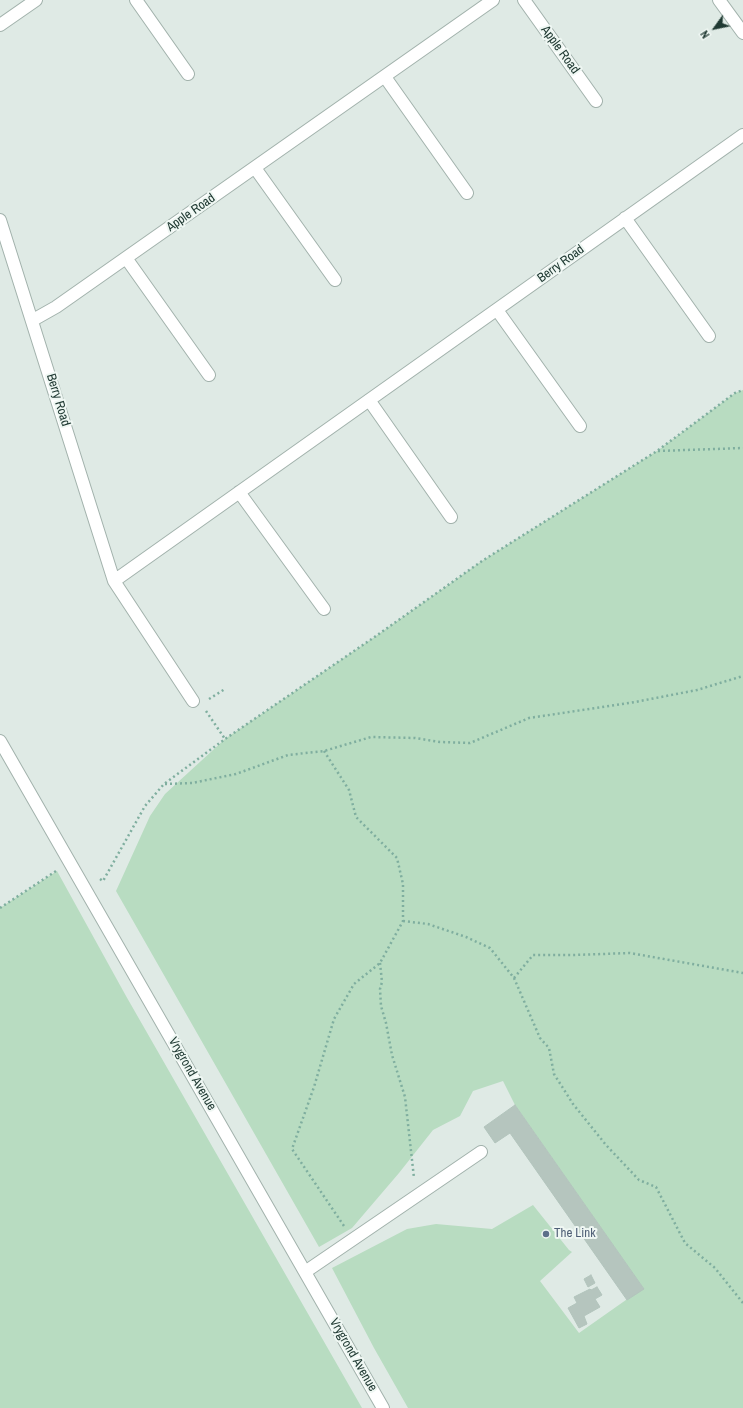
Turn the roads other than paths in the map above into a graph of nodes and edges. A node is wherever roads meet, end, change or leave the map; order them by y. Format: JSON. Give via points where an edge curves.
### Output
{"nodes":[{"id":1,"x":36,"y":0,"type":"edge"},
{"id":2,"x":136,"y":0,"type":"edge"},
{"id":3,"x":493,"y":0,"type":"edge"},
{"id":4,"x":524,"y":0,"type":"edge"},
{"id":5,"x":719,"y":0,"type":"edge"},
{"id":6,"x":0,"y":25,"type":"edge"},
{"id":7,"x":743,"y":33,"type":"edge"},
{"id":8,"x":188,"y":74,"type":"dead end"},
{"id":9,"x":385,"y":77,"type":"junction"},
{"id":10,"x":596,"y":101,"type":"dead end"},
{"id":11,"x":743,"y":135,"type":"edge"},
{"id":12,"x":256,"y":168,"type":"junction"},
{"id":13,"x":467,"y":193,"type":"dead end"},
{"id":14,"x":625,"y":218,"type":"junction"},
{"id":15,"x":0,"y":220,"type":"edge"},
{"id":16,"x":126,"y":258,"type":"junction"},
{"id":17,"x":336,"y":280,"type":"dead end"},
{"id":18,"x":497,"y":310,"type":"junction"},
{"id":19,"x":33,"y":320,"type":"junction"},
{"id":20,"x":709,"y":336,"type":"dead end"},
{"id":21,"x":209,"y":375,"type":"dead end"},
{"id":22,"x":369,"y":400,"type":"junction"},
{"id":23,"x":580,"y":426,"type":"dead end"},
{"id":24,"x":239,"y":492,"type":"junction"},
{"id":25,"x":451,"y":517,"type":"dead end"},
{"id":26,"x":114,"y":581,"type":"junction"},
{"id":27,"x":324,"y":609,"type":"dead end"},
{"id":28,"x":193,"y":701,"type":"dead end"},
{"id":29,"x":0,"y":741,"type":"edge"},
{"id":30,"x":481,"y":1152,"type":"dead end"},
{"id":31,"x":305,"y":1272,"type":"junction"},
{"id":32,"x":384,"y":1408,"type":"edge"}],
"edges":[{"from":1,"to":6,"type":"street"},
{"from":2,"to":8,"type":"street"},
{"from":3,"to":9,"type":"street","name":"Apple Road"},
{"from":4,"to":10,"type":"street","name":"Apple Road"},
{"from":5,"to":7,"type":"street"},
{"from":9,"to":12,"type":"street","name":"Apple Road"},
{"from":9,"to":13,"type":"street"},
{"from":11,"to":14,"type":"street","name":"Berry Road"},
{"from":12,"to":16,"type":"street","name":"Apple Road"},
{"from":12,"to":17,"type":"street"},
{"from":14,"to":18,"type":"street","name":"Berry Road"},
{"from":14,"to":20,"type":"street"},
{"from":15,"to":19,"type":"street","name":"Berry Road"},
{"from":16,"to":19,"type":"street","name":"Apple Road"},
{"from":16,"to":21,"type":"street"},
{"from":18,"to":22,"type":"street","name":"Berry Road"},
{"from":18,"to":23,"type":"street"},
{"from":19,"to":26,"type":"street","name":"Berry Road"},
{"from":22,"to":24,"type":"street","name":"Berry Road"},
{"from":22,"to":25,"type":"street"},
{"from":24,"to":26,"type":"street","name":"Berry Road"},
{"from":24,"to":27,"type":"street"},
{"from":26,"to":28,"type":"street","name":"Berry Road"},
{"from":29,"to":31,"type":"street","name":"Vrygrond Avenue"},
{"from":30,"to":31,"type":"street"},
{"from":31,"to":32,"type":"street","name":"Vrygrond Avenue"}]}
